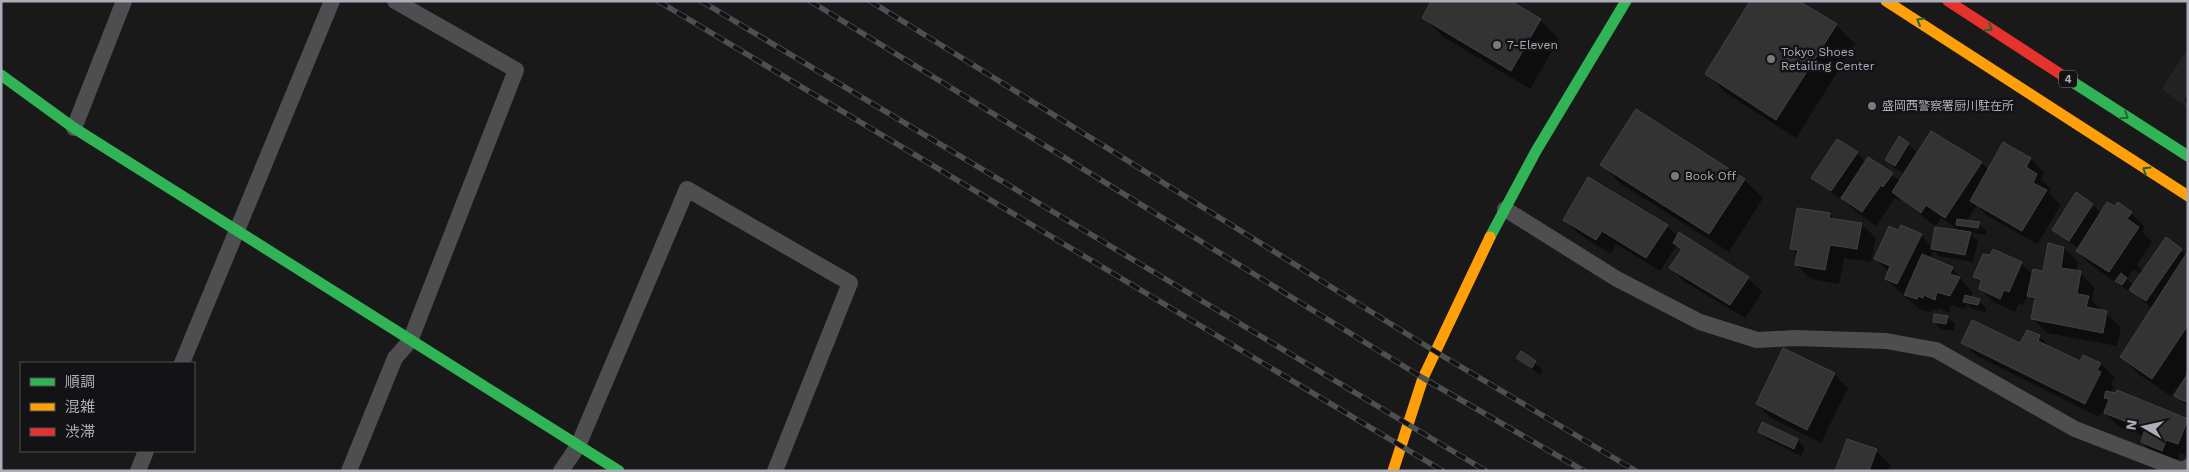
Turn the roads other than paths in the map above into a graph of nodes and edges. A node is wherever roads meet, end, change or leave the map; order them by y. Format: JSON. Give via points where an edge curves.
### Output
{"nodes":[{"id":1,"x":124,"y":1,"type":"edge"},
{"id":2,"x":332,"y":1,"type":"edge"},
{"id":3,"x":395,"y":1,"type":"edge"},
{"id":4,"x":1626,"y":1,"type":"edge"},
{"id":5,"x":1886,"y":1,"type":"edge"},
{"id":6,"x":1948,"y":1,"type":"edge"},
{"id":7,"x":1,"y":75,"type":"edge"},
{"id":8,"x":74,"y":128,"type":"junction"},
{"id":9,"x":2188,"y":156,"type":"edge"},
{"id":10,"x":2188,"y":196,"type":"edge"},
{"id":11,"x":1504,"y":209,"type":"junction"},
{"id":12,"x":236,"y":232,"type":"junction"},
{"id":13,"x":410,"y":341,"type":"junction"},
{"id":14,"x":182,"y":362,"type":"edge"},
{"id":15,"x":578,"y":446,"type":"junction"},
{"id":16,"x":146,"y":452,"type":"edge"},
{"id":17,"x":2188,"y":467,"type":"edge"},
{"id":18,"x":138,"y":471,"type":"edge"},
{"id":19,"x":349,"y":471,"type":"edge"},
{"id":20,"x":561,"y":471,"type":"edge"},
{"id":21,"x":619,"y":471,"type":"edge"},
{"id":22,"x":776,"y":471,"type":"edge"},
{"id":23,"x":1393,"y":471,"type":"edge"}],
"edges":[{"from":1,"to":8,"type":"lane"},
{"from":2,"to":12,"type":"lane"},
{"from":3,"to":13,"type":"lane","via":[[516,70]]},
{"from":4,"to":11,"type":"main road"},
{"from":10,"to":5,"type":"main road","one_way":true},
{"from":6,"to":9,"type":"main road","number":"4","one_way":true},
{"from":7,"to":8,"type":"main road"},
{"from":8,"to":12,"type":"main road"},
{"from":11,"to":17,"type":"lane","via":[[1617,279],[1700,322],[1757,340],[1886,341],[1936,350],[2075,429],[2181,470]]},
{"from":11,"to":23,"type":"main road","via":[[1423,378]]},
{"from":12,"to":13,"type":"main road"},
{"from":12,"to":14,"type":"lane"},
{"from":13,"to":15,"type":"main road"},
{"from":13,"to":19,"type":"lane","via":[[395,358]]},
{"from":15,"to":20,"type":"lane"},
{"from":15,"to":21,"type":"main road"},
{"from":15,"to":22,"type":"lane","via":[[687,188],[850,283]]},
{"from":16,"to":18,"type":"lane"}]}
